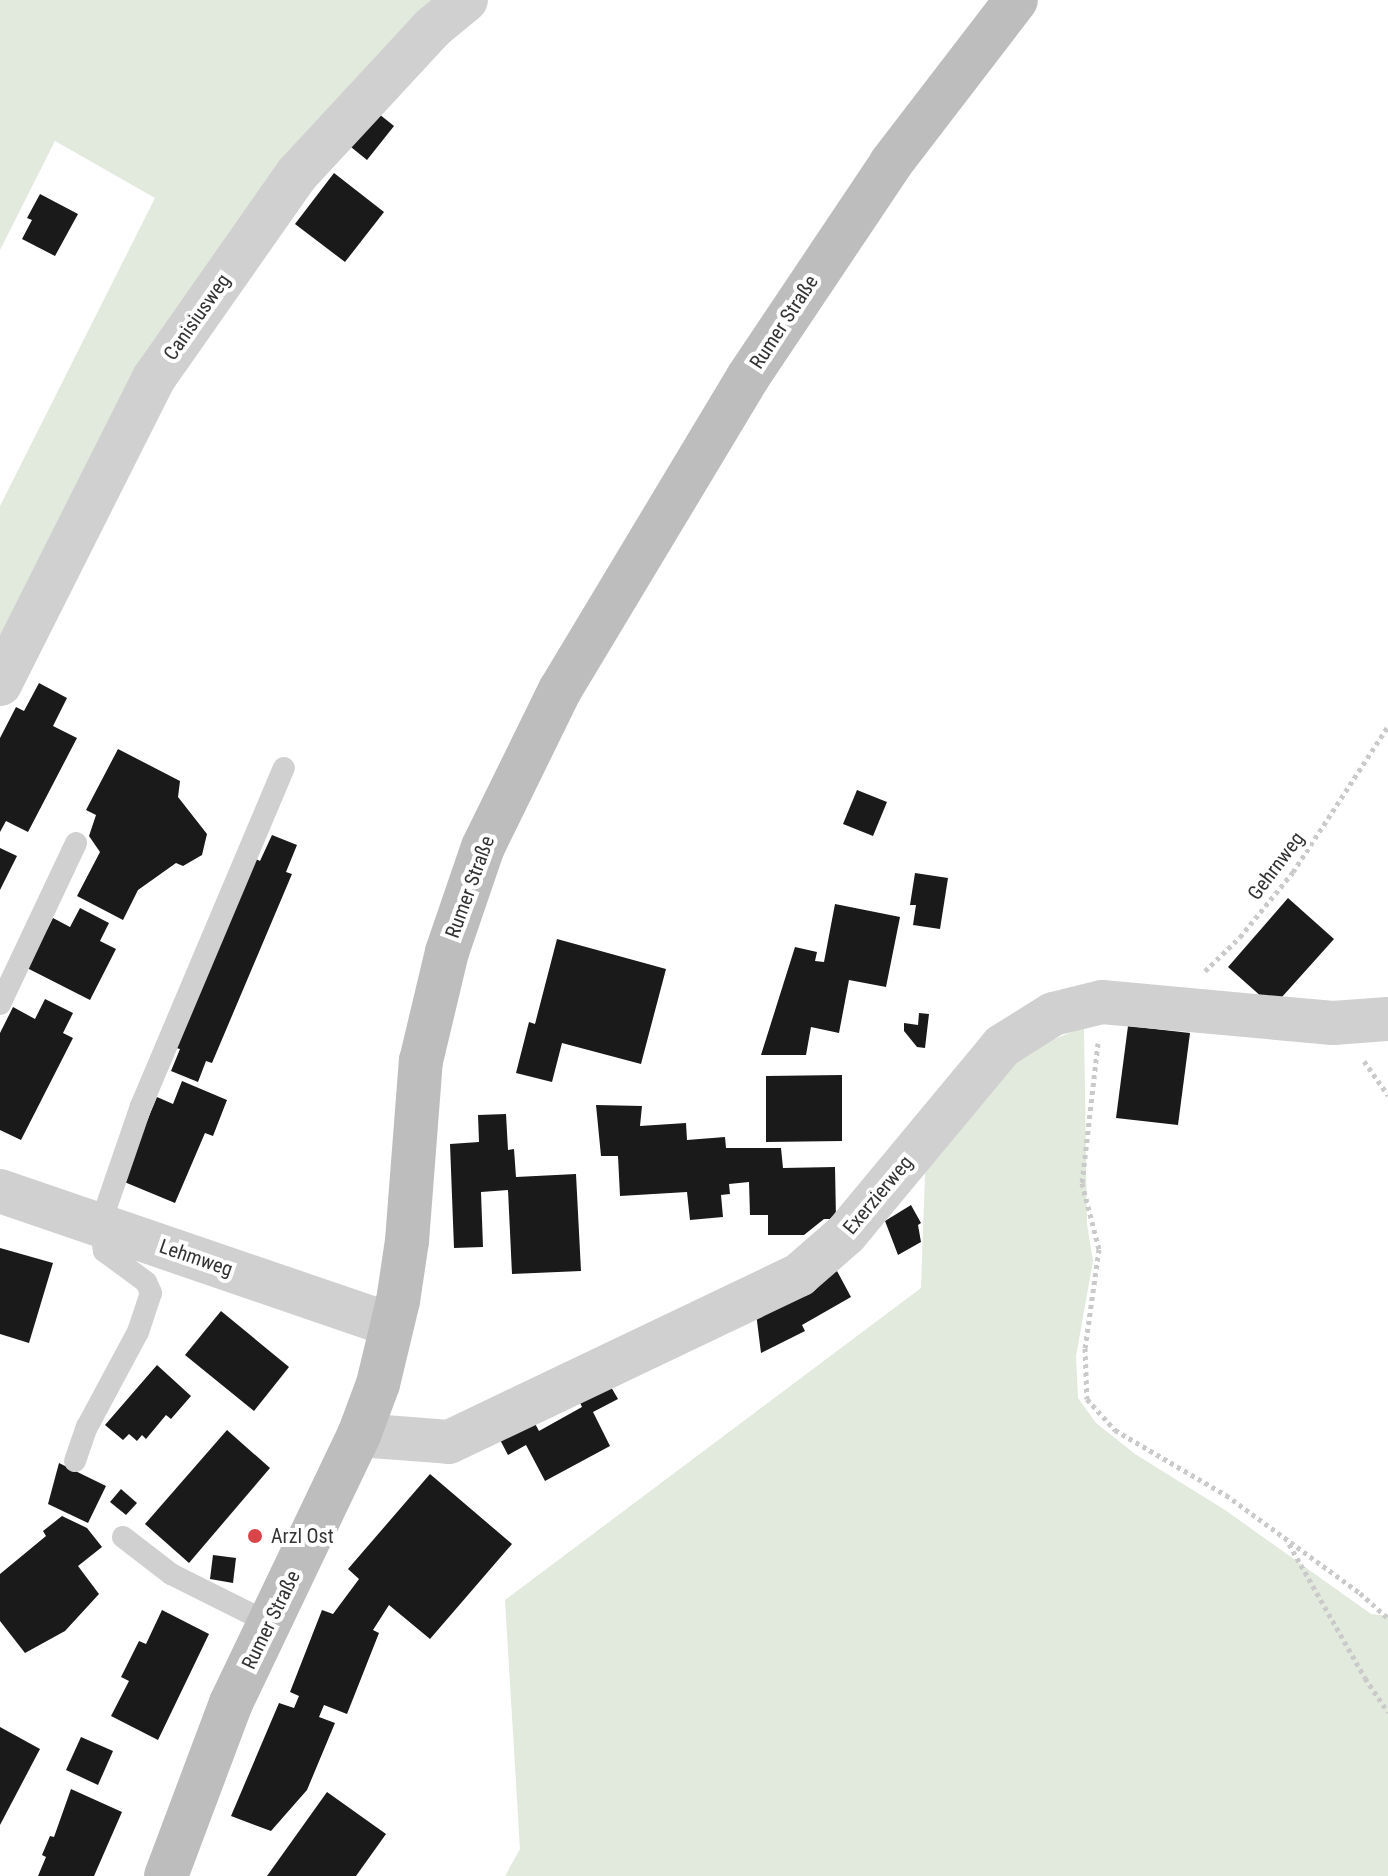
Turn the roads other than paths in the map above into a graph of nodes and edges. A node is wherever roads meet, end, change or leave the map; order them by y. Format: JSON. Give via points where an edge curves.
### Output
{"nodes":[{"id":1,"x":466,"y":0,"type":"edge"},
{"id":2,"x":1016,"y":0,"type":"edge"},
{"id":3,"x":0,"y":684,"type":"edge"},
{"id":4,"x":284,"y":768,"type":"dead end"},
{"id":5,"x":76,"y":843,"type":"dead end"},
{"id":6,"x":0,"y":1004,"type":"edge"},
{"id":7,"x":1388,"y":1019,"type":"edge"},
{"id":8,"x":0,"y":1191,"type":"edge"},
{"id":9,"x":100,"y":1225,"type":"junction"},
{"id":10,"x":392,"y":1325,"type":"junction"},
{"id":11,"x":359,"y":1435,"type":"junction"},
{"id":12,"x":75,"y":1461,"type":"dead end"},
{"id":13,"x":123,"y":1537,"type":"dead end"},
{"id":14,"x":269,"y":1623,"type":"junction"},
{"id":15,"x":166,"y":1876,"type":"edge"}],
"edges":[{"from":1,"to":3,"type":"street","name":"Canisiusweg","via":[[432,28],[297,174],[154,378]]},
{"from":2,"to":10,"type":"main road","name":"Rumer Straße","via":[[891,163],[748,377],[560,690],[507,795],[466,891],[432,1009],[421,1061],[407,1241]]},
{"from":4,"to":9,"type":"lane","via":[[141,1106]]},
{"from":5,"to":6,"type":"lane"},
{"from":7,"to":11,"type":"street","name":"Exerzierweg","via":[[1333,1023],[1102,1002],[1053,1014],[1002,1046],[846,1234],[799,1275],[449,1442]]},
{"from":8,"to":9,"type":"street","name":"Lehmweg"},
{"from":9,"to":10,"type":"street","name":"Lehmweg"},
{"from":9,"to":12,"type":"lane","via":[[104,1251],[146,1282],[150,1299]]},
{"from":10,"to":11,"type":"main road","name":"Rumer Straße"},
{"from":11,"to":14,"type":"main road","name":"Rumer Straße"},
{"from":13,"to":14,"type":"lane","via":[[171,1574]]},
{"from":14,"to":15,"type":"main road","name":"Rumer Straße","via":[[231,1703]]}]}
